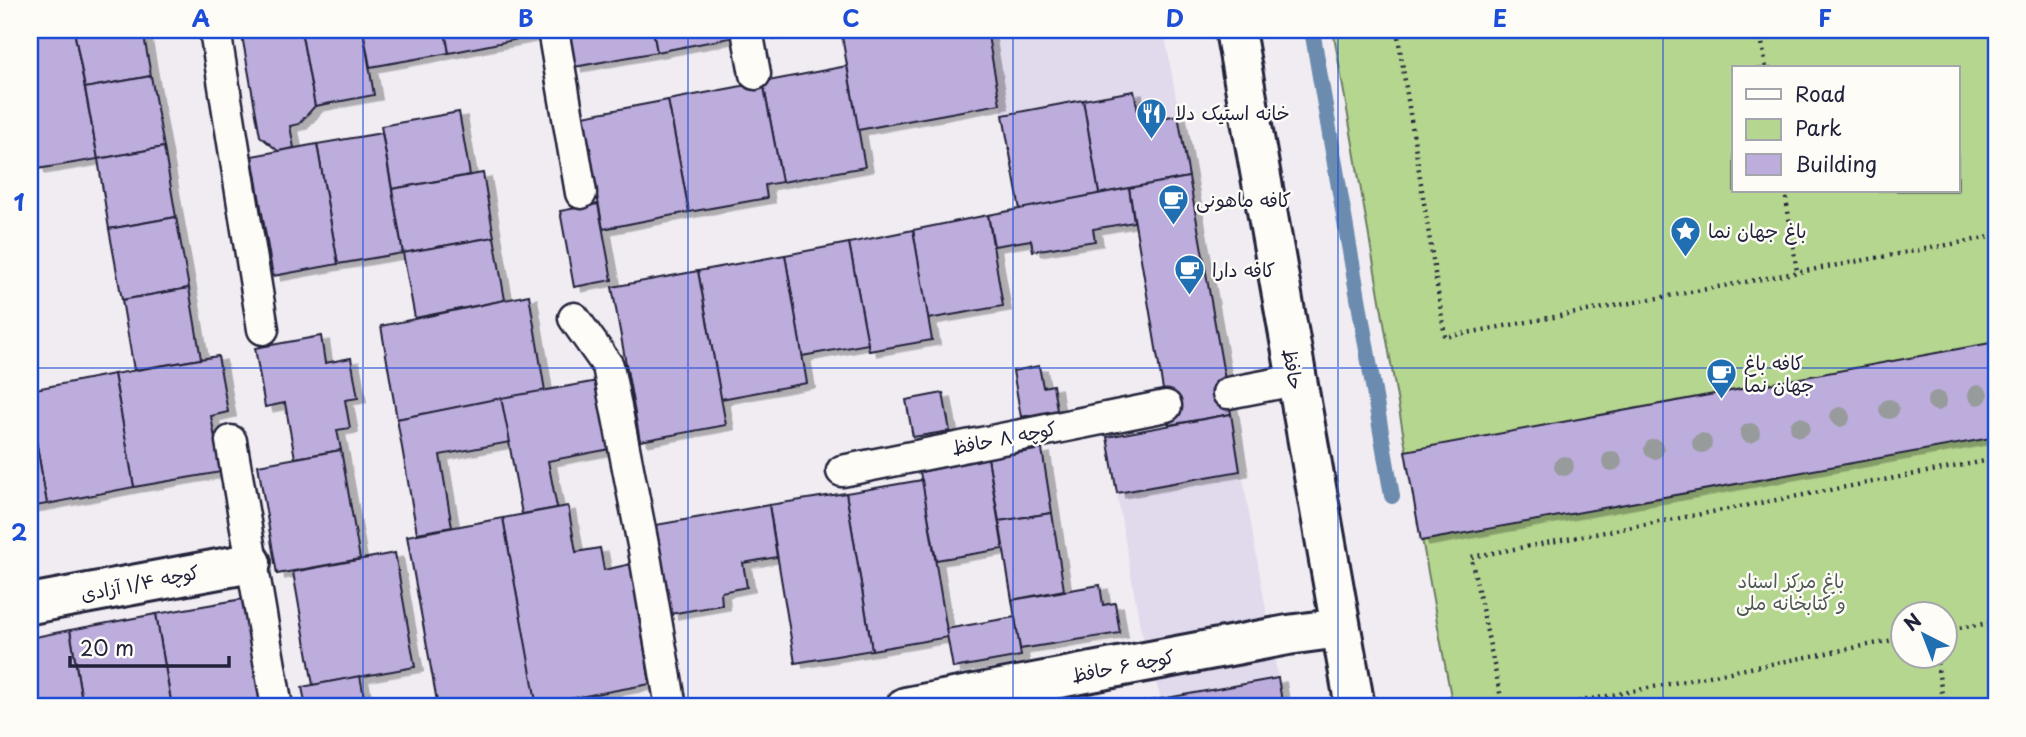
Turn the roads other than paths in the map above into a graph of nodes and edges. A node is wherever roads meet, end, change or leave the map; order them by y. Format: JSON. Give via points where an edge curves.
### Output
{"nodes":[{"id":1,"x":215,"y":30,"type":"edge"},
{"id":2,"x":553,"y":30,"type":"edge"},
{"id":3,"x":747,"y":30,"type":"edge"},
{"id":4,"x":1235,"y":30,"type":"edge"},
{"id":5,"x":755,"y":74,"type":"dead end"},
{"id":6,"x":582,"y":193,"type":"dead end"},
{"id":7,"x":574,"y":318,"type":"dead end"},
{"id":8,"x":263,"y":329,"type":"dead end"},
{"id":9,"x":1295,"y":380,"type":"junction"},
{"id":10,"x":1228,"y":393,"type":"dead end"},
{"id":11,"x":1166,"y":406,"type":"dead end"},
{"id":12,"x":231,"y":441,"type":"dead end"},
{"id":13,"x":842,"y":471,"type":"dead end"},
{"id":14,"x":251,"y":563,"type":"junction"},
{"id":15,"x":30,"y":604,"type":"edge"},
{"id":16,"x":1340,"y":628,"type":"junction"},
{"id":17,"x":277,"y":707,"type":"edge"},
{"id":18,"x":671,"y":707,"type":"edge"},
{"id":19,"x":906,"y":707,"type":"edge"},
{"id":20,"x":1355,"y":707,"type":"edge"}],
"edges":[{"from":1,"to":8,"type":"lane"},
{"from":2,"to":6,"type":"lane"},
{"from":3,"to":5,"type":"lane"},
{"from":4,"to":9,"type":"main road","name":"حافظ"},
{"from":7,"to":18,"type":"lane","via":[[608,366]]},
{"from":9,"to":10,"type":"lane"},
{"from":9,"to":16,"type":"main road","name":"حافظ"},
{"from":11,"to":13,"type":"lane","name":"کوچه ۸ حافظ"},
{"from":12,"to":14,"type":"lane"},
{"from":14,"to":15,"type":"main road","name":"کوچه ۱/۴ آزادی"},
{"from":14,"to":17,"type":"lane"},
{"from":16,"to":19,"type":"main road","name":"کوچه ۶ حافظ"},
{"from":16,"to":20,"type":"main road","name":"حافظ"}]}
